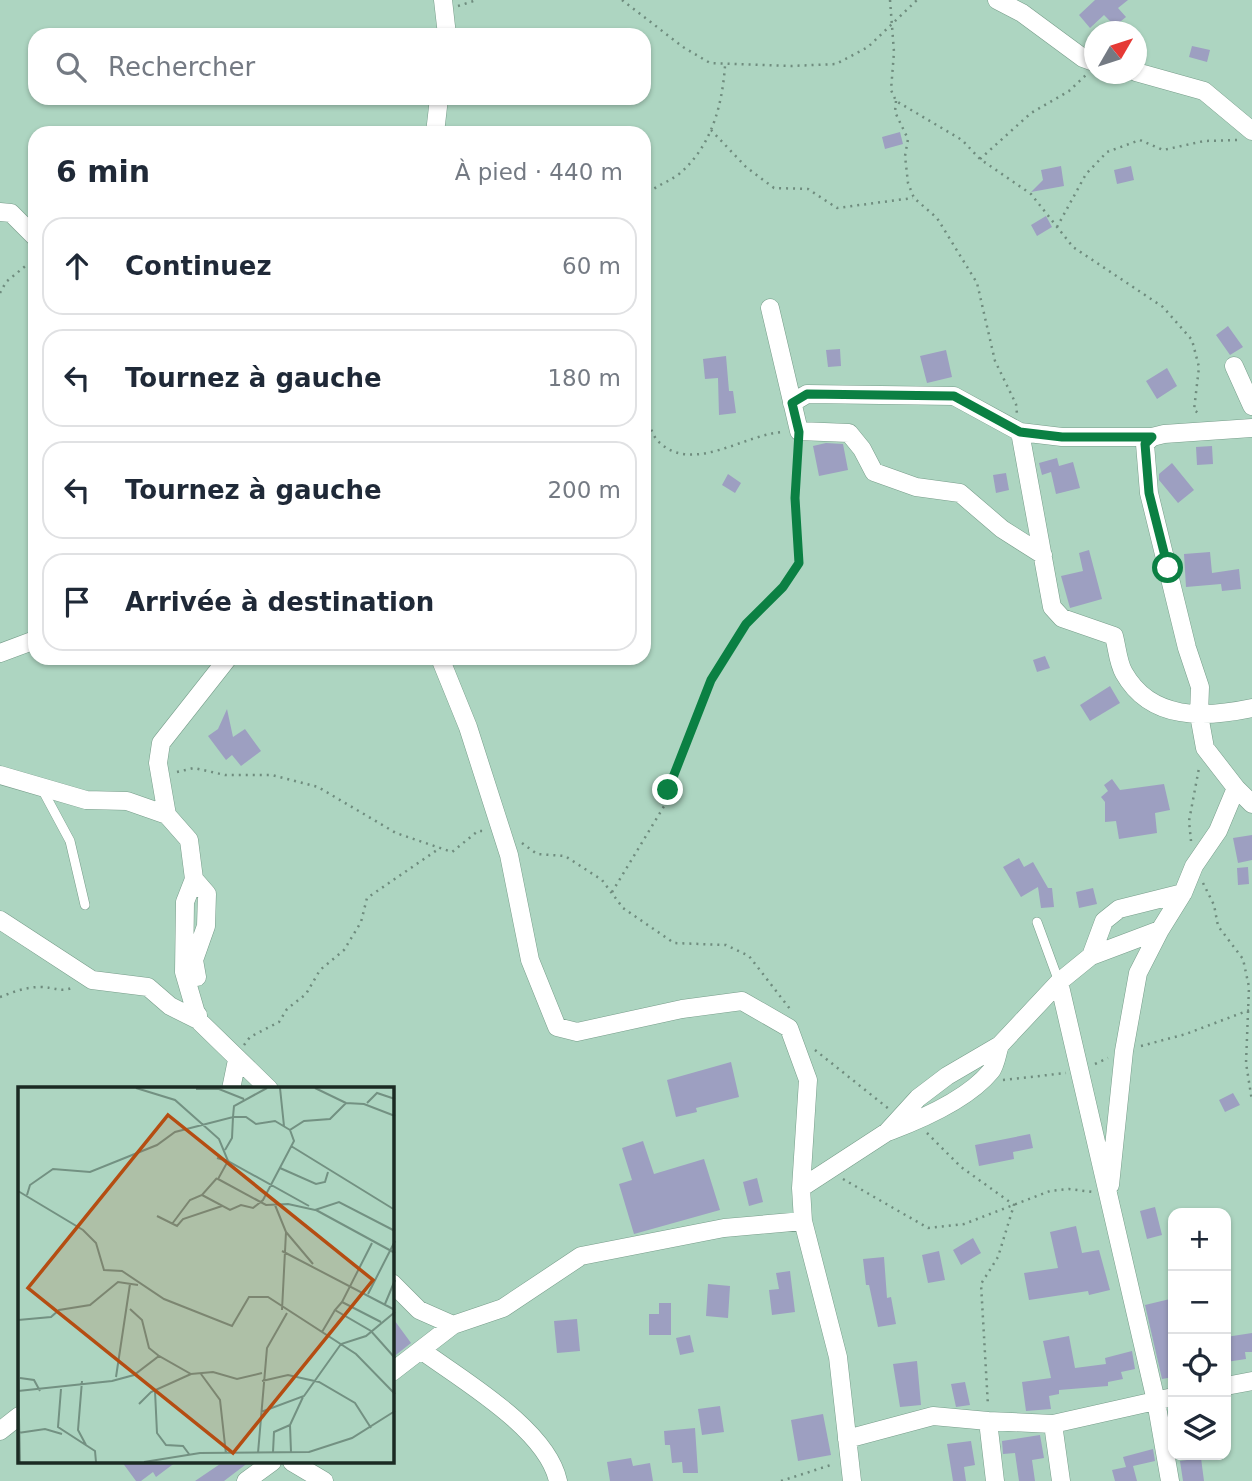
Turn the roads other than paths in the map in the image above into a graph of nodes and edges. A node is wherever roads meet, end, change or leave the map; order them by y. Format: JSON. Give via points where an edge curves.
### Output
{"nodes":[{"id":1,"x":443,"y":0,"type":"edge"},
{"id":2,"x":997,"y":0,"type":"edge"},
{"id":3,"x":446,"y":28,"type":"edge"},
{"id":4,"x":1084,"y":59,"type":"edge"},
{"id":5,"x":1147,"y":75,"type":"edge"},
{"id":6,"x":438,"y":105,"type":"edge"},
{"id":7,"x":436,"y":126,"type":"edge"},
{"id":8,"x":1245,"y":136,"type":"edge"},
{"id":9,"x":0,"y":212,"type":"edge"},
{"id":10,"x":28,"y":230,"type":"edge"},
{"id":11,"x":770,"y":309,"type":"dead end"},
{"id":12,"x":1234,"y":366,"type":"dead end"},
{"id":13,"x":792,"y":403,"type":"junction"},
{"id":14,"x":1252,"y":406,"type":"edge"},
{"id":15,"x":1252,"y":428,"type":"edge"},
{"id":16,"x":1020,"y":432,"type":"junction"},
{"id":17,"x":1152,"y":437,"type":"junction"},
{"id":18,"x":1043,"y":555,"type":"junction"},
{"id":19,"x":28,"y":643,"type":"edge"},
{"id":20,"x":0,"y":653,"type":"edge"},
{"id":21,"x":222,"y":665,"type":"edge"},
{"id":22,"x":443,"y":665,"type":"edge"},
{"id":23,"x":1252,"y":708,"type":"edge"},
{"id":24,"x":1199,"y":715,"type":"junction"},
{"id":25,"x":0,"y":775,"type":"edge"},
{"id":26,"x":1236,"y":788,"type":"junction"},
{"id":27,"x":42,"y":789,"type":"junction"},
{"id":28,"x":1252,"y":804,"type":"edge"},
{"id":29,"x":167,"y":815,"type":"junction"},
{"id":30,"x":194,"y":879,"type":"junction"},
{"id":31,"x":1183,"y":893,"type":"junction"},
{"id":32,"x":85,"y":905,"type":"dead end"},
{"id":33,"x":207,"y":915,"type":"junction"},
{"id":34,"x":0,"y":920,"type":"edge"},
{"id":35,"x":1037,"y":922,"type":"dead end"},
{"id":36,"x":1160,"y":930,"type":"junction"},
{"id":37,"x":184,"y":936,"type":"junction"},
{"id":38,"x":1091,"y":956,"type":"junction"},
{"id":39,"x":1059,"y":982,"type":"junction"},
{"id":40,"x":198,"y":1020,"type":"junction"},
{"id":41,"x":237,"y":1060,"type":"junction"},
{"id":42,"x":231,"y":1087,"type":"edge"},
{"id":43,"x":267,"y":1087,"type":"edge"},
{"id":44,"x":801,"y":1188,"type":"junction"},
{"id":45,"x":1109,"y":1198,"type":"junction"},
{"id":46,"x":803,"y":1221,"type":"junction"},
{"id":47,"x":394,"y":1285,"type":"edge"},
{"id":48,"x":453,"y":1325,"type":"junction"},
{"id":49,"x":421,"y":1350,"type":"junction"},
{"id":50,"x":394,"y":1370,"type":"edge"},
{"id":51,"x":1252,"y":1381,"type":"edge"},
{"id":52,"x":1231,"y":1385,"type":"edge"},
{"id":53,"x":1165,"y":1399,"type":"edge"},
{"id":54,"x":18,"y":1417,"type":"edge"},
{"id":55,"x":988,"y":1420,"type":"junction"},
{"id":56,"x":1053,"y":1424,"type":"junction"},
{"id":57,"x":0,"y":1431,"type":"edge"},
{"id":58,"x":847,"y":1439,"type":"junction"},
{"id":59,"x":269,"y":1464,"type":"edge"},
{"id":60,"x":295,"y":1464,"type":"edge"},
{"id":61,"x":246,"y":1481,"type":"edge"},
{"id":62,"x":324,"y":1481,"type":"edge"},
{"id":63,"x":558,"y":1481,"type":"edge"},
{"id":64,"x":852,"y":1481,"type":"edge"},
{"id":65,"x":995,"y":1481,"type":"edge"},
{"id":66,"x":1061,"y":1481,"type":"edge"},
{"id":67,"x":1170,"y":1481,"type":"edge"}],
"edges":[{"from":1,"to":3,"type":"street"},
{"from":2,"to":4,"type":"street"},
{"from":5,"to":8,"type":"street","via":[[1204,91]]},
{"from":6,"to":7,"type":"street"},
{"from":9,"to":10,"type":"street","via":[[11,213]]},
{"from":11,"to":13,"type":"street"},
{"from":12,"to":14,"type":"street"},
{"from":13,"to":16,"type":"street","via":[[807,394],[954,396]]},
{"from":13,"to":18,"type":"street","via":[[799,432],[849,433],[874,472],[916,487],[960,493],[1002,529]]},
{"from":15,"to":17,"type":"street"},
{"from":16,"to":17,"type":"street"},
{"from":16,"to":18,"type":"street"},
{"from":17,"to":24,"type":"street","via":[[1145,444],[1149,493],[1200,687]]},
{"from":18,"to":24,"type":"street","via":[[1052,607],[1062,618],[1114,636],[1123,672],[1144,698],[1178,714]]},
{"from":19,"to":20,"type":"street"},
{"from":21,"to":29,"type":"street","via":[[161,743],[158,762]]},
{"from":22,"to":44,"type":"street","via":[[509,855],[530,960],[557,1027],[578,1032],[742,1001],[789,1028],[808,1080]]},
{"from":23,"to":24,"type":"street"},
{"from":24,"to":26,"type":"street","via":[[1205,748]]},
{"from":25,"to":27,"type":"street"},
{"from":26,"to":28,"type":"street"},
{"from":26,"to":31,"type":"street"},
{"from":27,"to":29,"type":"street","via":[[86,800],[127,801]]},
{"from":27,"to":32,"type":"lane","via":[[70,841]]},
{"from":29,"to":30,"type":"street","via":[[189,840]]},
{"from":30,"to":33,"type":"street","via":[[207,894]]},
{"from":30,"to":37,"type":"street","via":[[185,902]]},
{"from":31,"to":36,"type":"street"},
{"from":31,"to":38,"type":"street","via":[[1119,909],[1104,921]]},
{"from":33,"to":37,"type":"street"},
{"from":33,"to":40,"type":"street","via":[[194,960]]},
{"from":34,"to":40,"type":"street","via":[[92,980],[148,987],[170,1006]]},
{"from":35,"to":39,"type":"lane"},
{"from":36,"to":38,"type":"street"},
{"from":36,"to":45,"type":"street","via":[[1138,973],[1124,1051]]},
{"from":37,"to":40,"type":"street","via":[[184,972]]},
{"from":38,"to":39,"type":"street"},
{"from":39,"to":44,"type":"street","via":[[1000,1045],[947,1076],[918,1098],[887,1132]]},
{"from":39,"to":45,"type":"street"},
{"from":40,"to":41,"type":"street"},
{"from":41,"to":42,"type":"street"},
{"from":41,"to":43,"type":"street"},
{"from":44,"to":46,"type":"street"},
{"from":45,"to":53,"type":"street"},
{"from":46,"to":48,"type":"street","via":[[724,1228],[581,1256],[503,1308]]},
{"from":46,"to":58,"type":"street","via":[[838,1357]]},
{"from":47,"to":48,"type":"street","via":[[419,1310]]},
{"from":48,"to":49,"type":"street"},
{"from":49,"to":50,"type":"street"},
{"from":49,"to":63,"type":"street","via":[[504,1411],[541,1445]]},
{"from":51,"to":52,"type":"street"},
{"from":53,"to":56,"type":"street"},
{"from":53,"to":67,"type":"street"},
{"from":54,"to":57,"type":"street"},
{"from":55,"to":56,"type":"street"},
{"from":55,"to":58,"type":"street","via":[[933,1416]]},
{"from":55,"to":65,"type":"street"},
{"from":56,"to":66,"type":"street"},
{"from":58,"to":64,"type":"street"},
{"from":59,"to":61,"type":"street"},
{"from":60,"to":62,"type":"street"}]}
